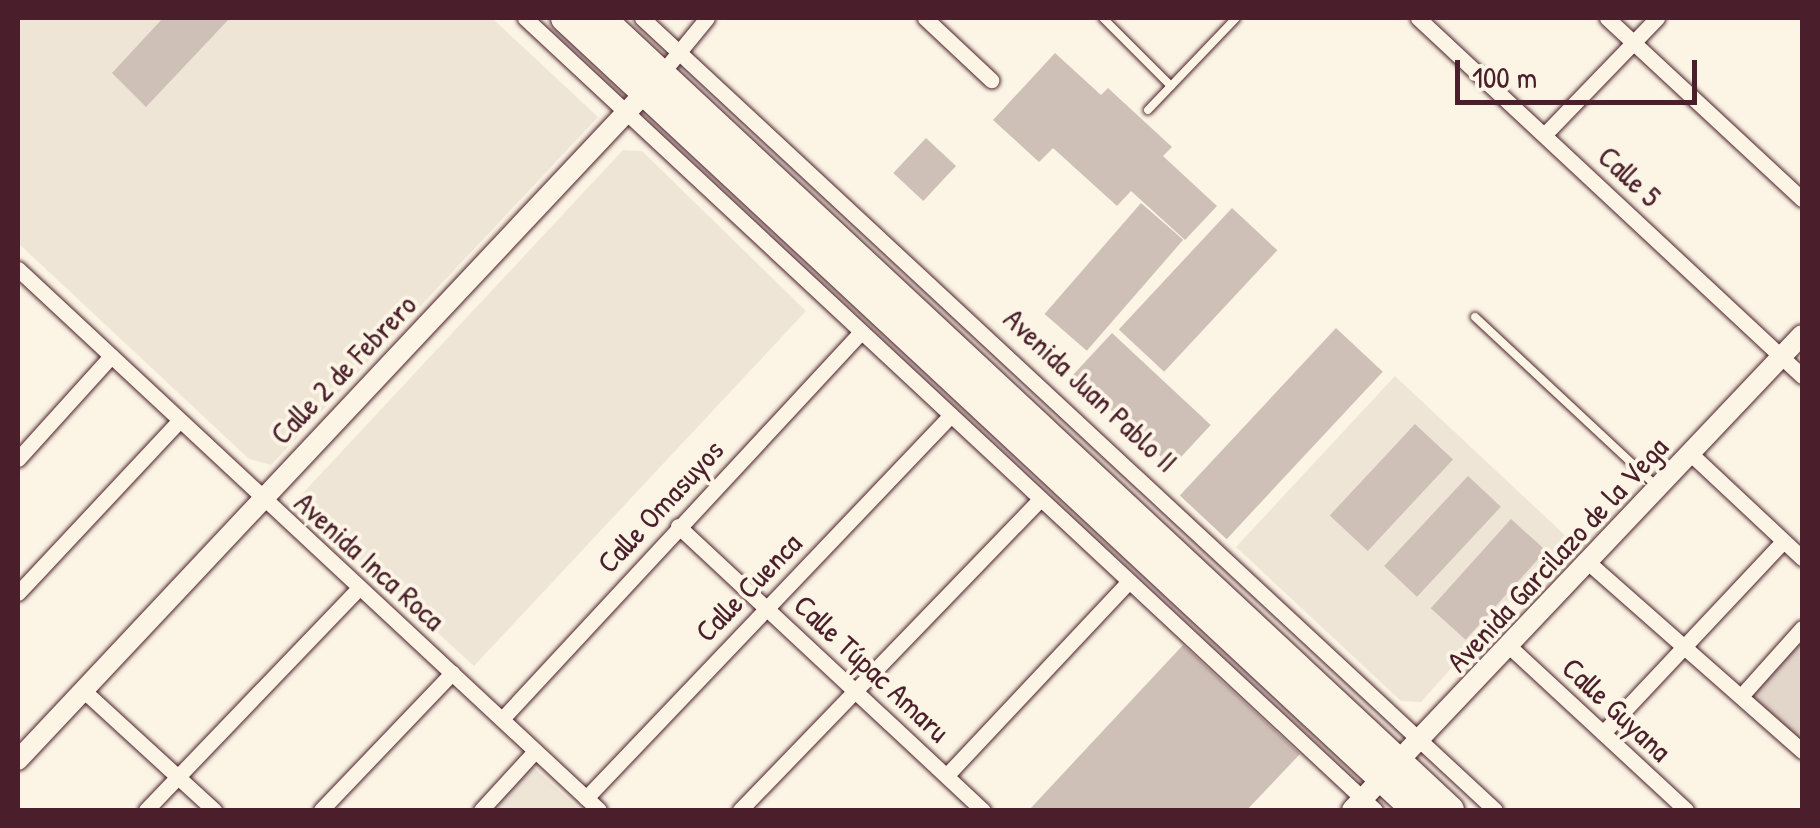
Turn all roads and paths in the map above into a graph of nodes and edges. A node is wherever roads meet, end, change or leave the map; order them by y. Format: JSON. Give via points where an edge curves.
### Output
{"nodes":[{"id":1,"x":526,"y":18,"type":"edge"},
{"id":2,"x":565,"y":18,"type":"edge"},
{"id":3,"x":602,"y":18,"type":"edge"},
{"id":4,"x":642,"y":18,"type":"edge"},
{"id":5,"x":707,"y":18,"type":"edge"},
{"id":6,"x":925,"y":18,"type":"edge"},
{"id":7,"x":1103,"y":18,"type":"edge"},
{"id":8,"x":1236,"y":18,"type":"edge"},
{"id":9,"x":1418,"y":18,"type":"edge"},
{"id":10,"x":1607,"y":18,"type":"edge"},
{"id":11,"x":1657,"y":18,"type":"edge"},
{"id":12,"x":1634,"y":42,"type":"junction"},
{"id":13,"x":676,"y":50,"type":"junction"},
{"id":14,"x":991,"y":80,"type":"dead end"},
{"id":15,"x":1171,"y":86,"type":"junction"},
{"id":16,"x":645,"y":94,"type":"junction"},
{"id":17,"x":1148,"y":110,"type":"dead end"},
{"id":18,"x":1546,"y":133,"type":"junction"},
{"id":19,"x":1802,"y":199,"type":"edge"},
{"id":20,"x":18,"y":269,"type":"edge"},
{"id":21,"x":1475,"y":317,"type":"dead end"},
{"id":22,"x":861,"y":332,"type":"junction"},
{"id":23,"x":1802,"y":335,"type":"edge"},
{"id":24,"x":111,"y":356,"type":"junction"},
{"id":25,"x":1782,"y":357,"type":"junction"},
{"id":26,"x":1802,"y":376,"type":"edge"},
{"id":27,"x":951,"y":415,"type":"junction"},
{"id":28,"x":177,"y":423,"type":"junction"},
{"id":29,"x":1692,"y":455,"type":"junction"},
{"id":30,"x":18,"y":459,"type":"edge"},
{"id":31,"x":1660,"y":489,"type":"junction"},
{"id":32,"x":260,"y":499,"type":"junction"},
{"id":33,"x":1040,"y":499,"type":"junction"},
{"id":34,"x":678,"y":526,"type":"junction"},
{"id":35,"x":1783,"y":541,"type":"junction"},
{"id":36,"x":1802,"y":558,"type":"edge"},
{"id":37,"x":1590,"y":564,"type":"junction"},
{"id":38,"x":18,"y":566,"type":"edge"},
{"id":39,"x":31,"y":578,"type":"junction"},
{"id":40,"x":1129,"y":582,"type":"junction"},
{"id":41,"x":358,"y":589,"type":"junction"},
{"id":42,"x":18,"y":593,"type":"edge"},
{"id":43,"x":767,"y":606,"type":"junction"},
{"id":44,"x":1802,"y":628,"type":"edge"},
{"id":45,"x":1510,"y":647,"type":"junction"},
{"id":46,"x":1681,"y":647,"type":"junction"},
{"id":47,"x":452,"y":673,"type":"junction"},
{"id":48,"x":83,"y":690,"type":"junction"},
{"id":49,"x":855,"y":691,"type":"junction"},
{"id":50,"x":1742,"y":695,"type":"junction"},
{"id":51,"x":502,"y":719,"type":"junction"},
{"id":52,"x":1603,"y":733,"type":"junction"},
{"id":53,"x":1422,"y":743,"type":"junction"},
{"id":54,"x":535,"y":750,"type":"junction"},
{"id":55,"x":1802,"y":751,"type":"edge"},
{"id":56,"x":18,"y":760,"type":"edge"},
{"id":57,"x":1393,"y":773,"type":"junction"},
{"id":58,"x":946,"y":775,"type":"junction"},
{"id":59,"x":178,"y":777,"type":"junction"},
{"id":60,"x":586,"y":798,"type":"junction"},
{"id":61,"x":1363,"y":807,"type":"edge"},
{"id":62,"x":146,"y":810,"type":"edge"},
{"id":63,"x":214,"y":810,"type":"edge"},
{"id":64,"x":320,"y":810,"type":"edge"},
{"id":65,"x":481,"y":810,"type":"edge"},
{"id":66,"x":599,"y":810,"type":"edge"},
{"id":67,"x":740,"y":810,"type":"edge"},
{"id":68,"x":983,"y":810,"type":"edge"},
{"id":69,"x":1416,"y":810,"type":"edge"},
{"id":70,"x":1450,"y":810,"type":"edge"},
{"id":71,"x":1495,"y":810,"type":"edge"},
{"id":72,"x":1686,"y":810,"type":"edge"}],
"edges":[{"from":1,"to":16,"type":"street"},
{"from":2,"to":16,"type":"highway"},
{"from":3,"to":16,"type":"highway"},
{"from":4,"to":13,"type":"street","name":"Avenida Juan Pablo II"},
{"from":5,"to":13,"type":"street","name":"Calle 2 de Febrero"},
{"from":6,"to":14,"type":"street"},
{"from":7,"to":15,"type":"lane"},
{"from":8,"to":15,"type":"lane"},
{"from":9,"to":18,"type":"street","name":"Calle 5"},
{"from":10,"to":12,"type":"street"},
{"from":11,"to":12,"type":"street"},
{"from":12,"to":18,"type":"street"},
{"from":12,"to":19,"type":"street"},
{"from":13,"to":16,"type":"street","name":"Calle 2 de Febrero"},
{"from":13,"to":53,"type":"street","name":"Avenida Juan Pablo II"},
{"from":15,"to":17,"type":"lane"},
{"from":16,"to":22,"type":"street"},
{"from":16,"to":32,"type":"street","name":"Calle 2 de Febrero"},
{"from":16,"to":57,"type":"highway"},
{"from":18,"to":25,"type":"street","name":"Calle 5"},
{"from":20,"to":24,"type":"street","name":"Avenida Inca Roca"},
{"from":21,"to":31,"type":"lane"},
{"from":22,"to":27,"type":"street"},
{"from":22,"to":34,"type":"street","name":"Calle Omasuyos"},
{"from":23,"to":25,"type":"street","name":"Avenida Garcilazo de la Vega"},
{"from":24,"to":28,"type":"street","name":"Avenida Inca Roca"},
{"from":24,"to":30,"type":"street"},
{"from":25,"to":26,"type":"street","name":"Calle 5"},
{"from":25,"to":29,"type":"street","name":"Avenida Garcilazo de la Vega"},
{"from":27,"to":33,"type":"street"},
{"from":27,"to":43,"type":"street","name":"Calle Cuenca"},
{"from":28,"to":32,"type":"street","name":"Avenida Inca Roca"},
{"from":28,"to":39,"type":"street"},
{"from":29,"to":31,"type":"street","name":"Avenida Garcilazo de la Vega"},
{"from":29,"to":35,"type":"street"},
{"from":31,"to":37,"type":"street","name":"Avenida Garcilazo de la Vega"},
{"from":32,"to":41,"type":"street","name":"Avenida Inca Roca"},
{"from":32,"to":48,"type":"street","name":"Calle 2 de Febrero"},
{"from":33,"to":40,"type":"street"},
{"from":33,"to":49,"type":"street"},
{"from":34,"to":43,"type":"street","name":"Calle Túpac Amaru"},
{"from":34,"to":51,"type":"street","name":"Calle Omasuyos"},
{"from":35,"to":36,"type":"street"},
{"from":35,"to":46,"type":"street"},
{"from":37,"to":45,"type":"street","name":"Avenida Garcilazo de la Vega"},
{"from":37,"to":46,"type":"street"},
{"from":38,"to":39,"type":"street"},
{"from":39,"to":42,"type":"street"},
{"from":40,"to":58,"type":"street"},
{"from":40,"to":61,"type":"street"},
{"from":41,"to":47,"type":"street","name":"Avenida Inca Roca"},
{"from":41,"to":59,"type":"street"},
{"from":43,"to":49,"type":"street","name":"Calle Túpac Amaru"},
{"from":43,"to":60,"type":"street","name":"Calle Cuenca"},
{"from":44,"to":50,"type":"street"},
{"from":45,"to":52,"type":"street","name":"Calle Guyana"},
{"from":45,"to":53,"type":"street","name":"Avenida Garcilazo de la Vega"},
{"from":46,"to":50,"type":"street"},
{"from":46,"to":52,"type":"street"},
{"from":47,"to":51,"type":"street","name":"Avenida Inca Roca"},
{"from":47,"to":64,"type":"street"},
{"from":48,"to":56,"type":"street","name":"Calle 2 de Febrero"},
{"from":48,"to":59,"type":"street"},
{"from":49,"to":58,"type":"street","name":"Calle Túpac Amaru"},
{"from":49,"to":67,"type":"street"},
{"from":50,"to":55,"type":"street"},
{"from":51,"to":54,"type":"street","name":"Avenida Inca Roca"},
{"from":52,"to":72,"type":"street","name":"Calle Guyana"},
{"from":53,"to":57,"type":"street","name":"Avenida Garcilazo de la Vega"},
{"from":53,"to":71,"type":"street","name":"Avenida Juan Pablo II"},
{"from":54,"to":60,"type":"street","name":"Avenida Inca Roca"},
{"from":54,"to":65,"type":"street"},
{"from":57,"to":61,"type":"street","name":"Avenida Garcilazo de la Vega"},
{"from":57,"to":69,"type":"highway"},
{"from":57,"to":70,"type":"highway"},
{"from":58,"to":68,"type":"street","name":"Calle Túpac Amaru"},
{"from":59,"to":62,"type":"street"},
{"from":59,"to":63,"type":"street"},
{"from":60,"to":66,"type":"street","name":"Avenida Inca Roca"}]}
